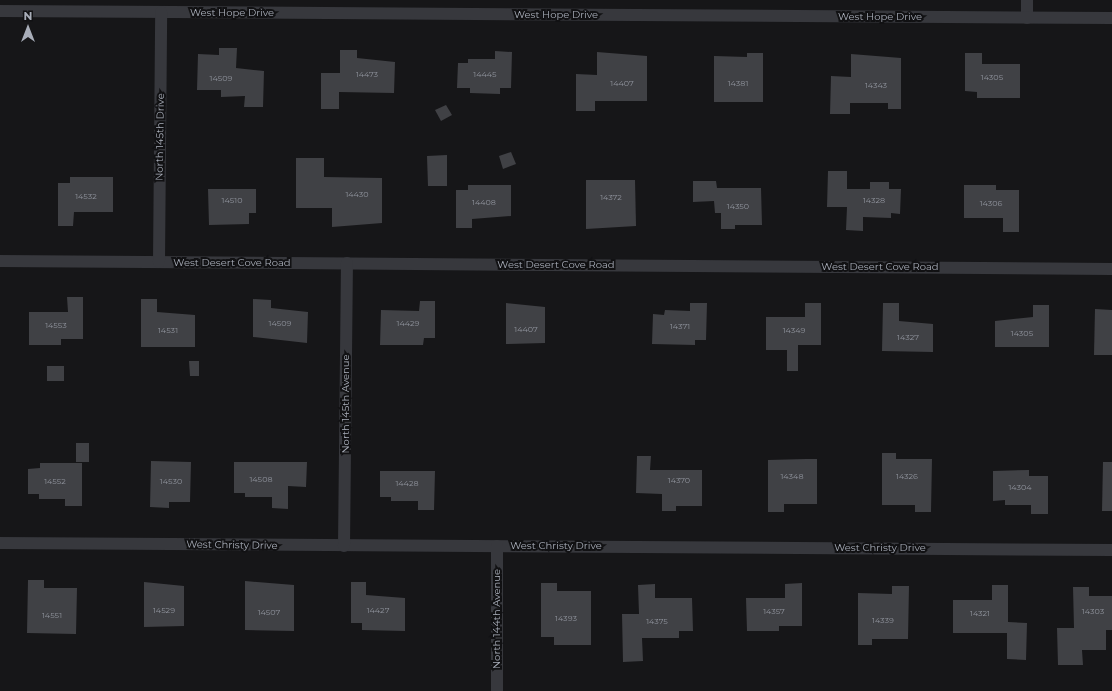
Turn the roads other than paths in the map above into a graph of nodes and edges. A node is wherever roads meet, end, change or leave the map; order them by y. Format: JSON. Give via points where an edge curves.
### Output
{"nodes":[{"id":1,"x":1027,"y":0,"type":"edge"},
{"id":2,"x":0,"y":11,"type":"edge"},
{"id":3,"x":161,"y":12,"type":"junction"},
{"id":4,"x":1027,"y":18,"type":"junction"},
{"id":5,"x":1112,"y":18,"type":"edge"},
{"id":6,"x":0,"y":261,"type":"edge"},
{"id":7,"x":159,"y":262,"type":"junction"},
{"id":8,"x":347,"y":263,"type":"junction"},
{"id":9,"x":1112,"y":269,"type":"edge"},
{"id":10,"x":0,"y":543,"type":"edge"},
{"id":11,"x":344,"y":546,"type":"junction"},
{"id":12,"x":497,"y":546,"type":"junction"},
{"id":13,"x":1112,"y":550,"type":"edge"},
{"id":14,"x":497,"y":691,"type":"edge"}],
"edges":[{"from":1,"to":4,"type":"street"},
{"from":2,"to":3,"type":"street","name":"West Hope Drive"},
{"from":3,"to":4,"type":"street","name":"West Hope Drive"},
{"from":3,"to":7,"type":"street","name":"North 145th Drive"},
{"from":4,"to":5,"type":"street","name":"West Hope Drive"},
{"from":6,"to":7,"type":"street","name":"West Desert Cove Road"},
{"from":7,"to":8,"type":"street","name":"West Desert Cove Road"},
{"from":8,"to":9,"type":"street","name":"West Desert Cove Road"},
{"from":8,"to":11,"type":"street","name":"North 145th Avenue"},
{"from":10,"to":11,"type":"street","name":"West Christy Drive"},
{"from":11,"to":12,"type":"street","name":"West Christy Drive"},
{"from":12,"to":13,"type":"street","name":"West Christy Drive"},
{"from":12,"to":14,"type":"street","name":"North 144th Avenue"}]}
